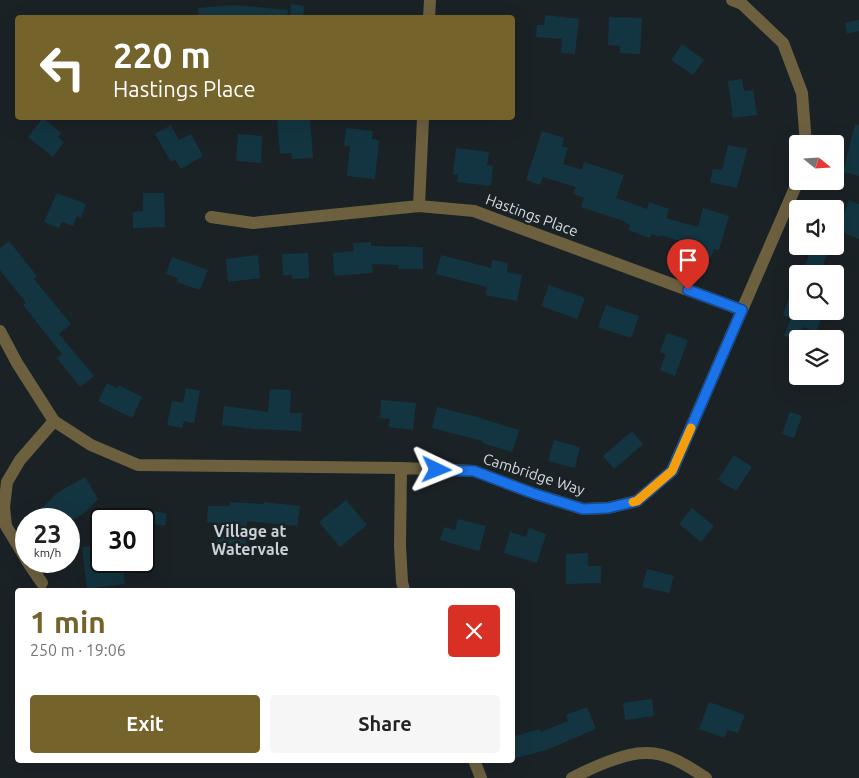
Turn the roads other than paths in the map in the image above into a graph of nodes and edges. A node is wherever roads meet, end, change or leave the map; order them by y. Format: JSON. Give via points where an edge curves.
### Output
{"nodes":[{"id":1,"x":430,"y":0,"type":"edge"},
{"id":2,"x":732,"y":0,"type":"edge"},
{"id":3,"x":429,"y":15,"type":"edge"},
{"id":4,"x":423,"y":120,"type":"edge"},
{"id":5,"x":805,"y":135,"type":"edge"},
{"id":6,"x":794,"y":190,"type":"edge"},
{"id":7,"x":419,"y":206,"type":"junction"},
{"id":8,"x":211,"y":217,"type":"dead end"},
{"id":9,"x":742,"y":310,"type":"junction"},
{"id":10,"x":0,"y":331,"type":"edge"},
{"id":11,"x":54,"y":421,"type":"junction"},
{"id":12,"x":401,"y":468,"type":"junction"},
{"id":13,"x":15,"y":541,"type":"edge"},
{"id":14,"x":35,"y":573,"type":"edge"},
{"id":15,"x":42,"y":583,"type":"dead end"},
{"id":16,"x":404,"y":588,"type":"edge"},
{"id":17,"x":475,"y":763,"type":"edge"},
{"id":18,"x":481,"y":778,"type":"edge"},
{"id":19,"x":572,"y":778,"type":"edge"},
{"id":20,"x":706,"y":778,"type":"edge"}],
"edges":[{"from":1,"to":3,"type":"street"},
{"from":2,"to":5,"type":"street","via":[[742,4],[783,43],[802,93]]},
{"from":4,"to":7,"type":"street"},
{"from":6,"to":9,"type":"street","name":"Cambridge Way"},
{"from":7,"to":8,"type":"street","name":"Hastings Place","via":[[253,223]]},
{"from":7,"to":9,"type":"street","name":"Hastings Place","via":[[474,211]]},
{"from":9,"to":12,"type":"street","name":"Cambridge Way","via":[[672,471],[637,501],[608,508],[583,509],[474,471]]},
{"from":10,"to":11,"type":"street","name":"Cambridge Way"},
{"from":11,"to":12,"type":"street","name":"Cambridge Way","via":[[91,445],[138,465]]},
{"from":11,"to":13,"type":"street","via":[[20,460],[6,482],[6,526]]},
{"from":12,"to":16,"type":"street","via":[[400,546]]},
{"from":14,"to":15,"type":"street"},
{"from":17,"to":18,"type":"street"},
{"from":19,"to":20,"type":"street","via":[[590,768],[646,752],[666,756]]}]}
